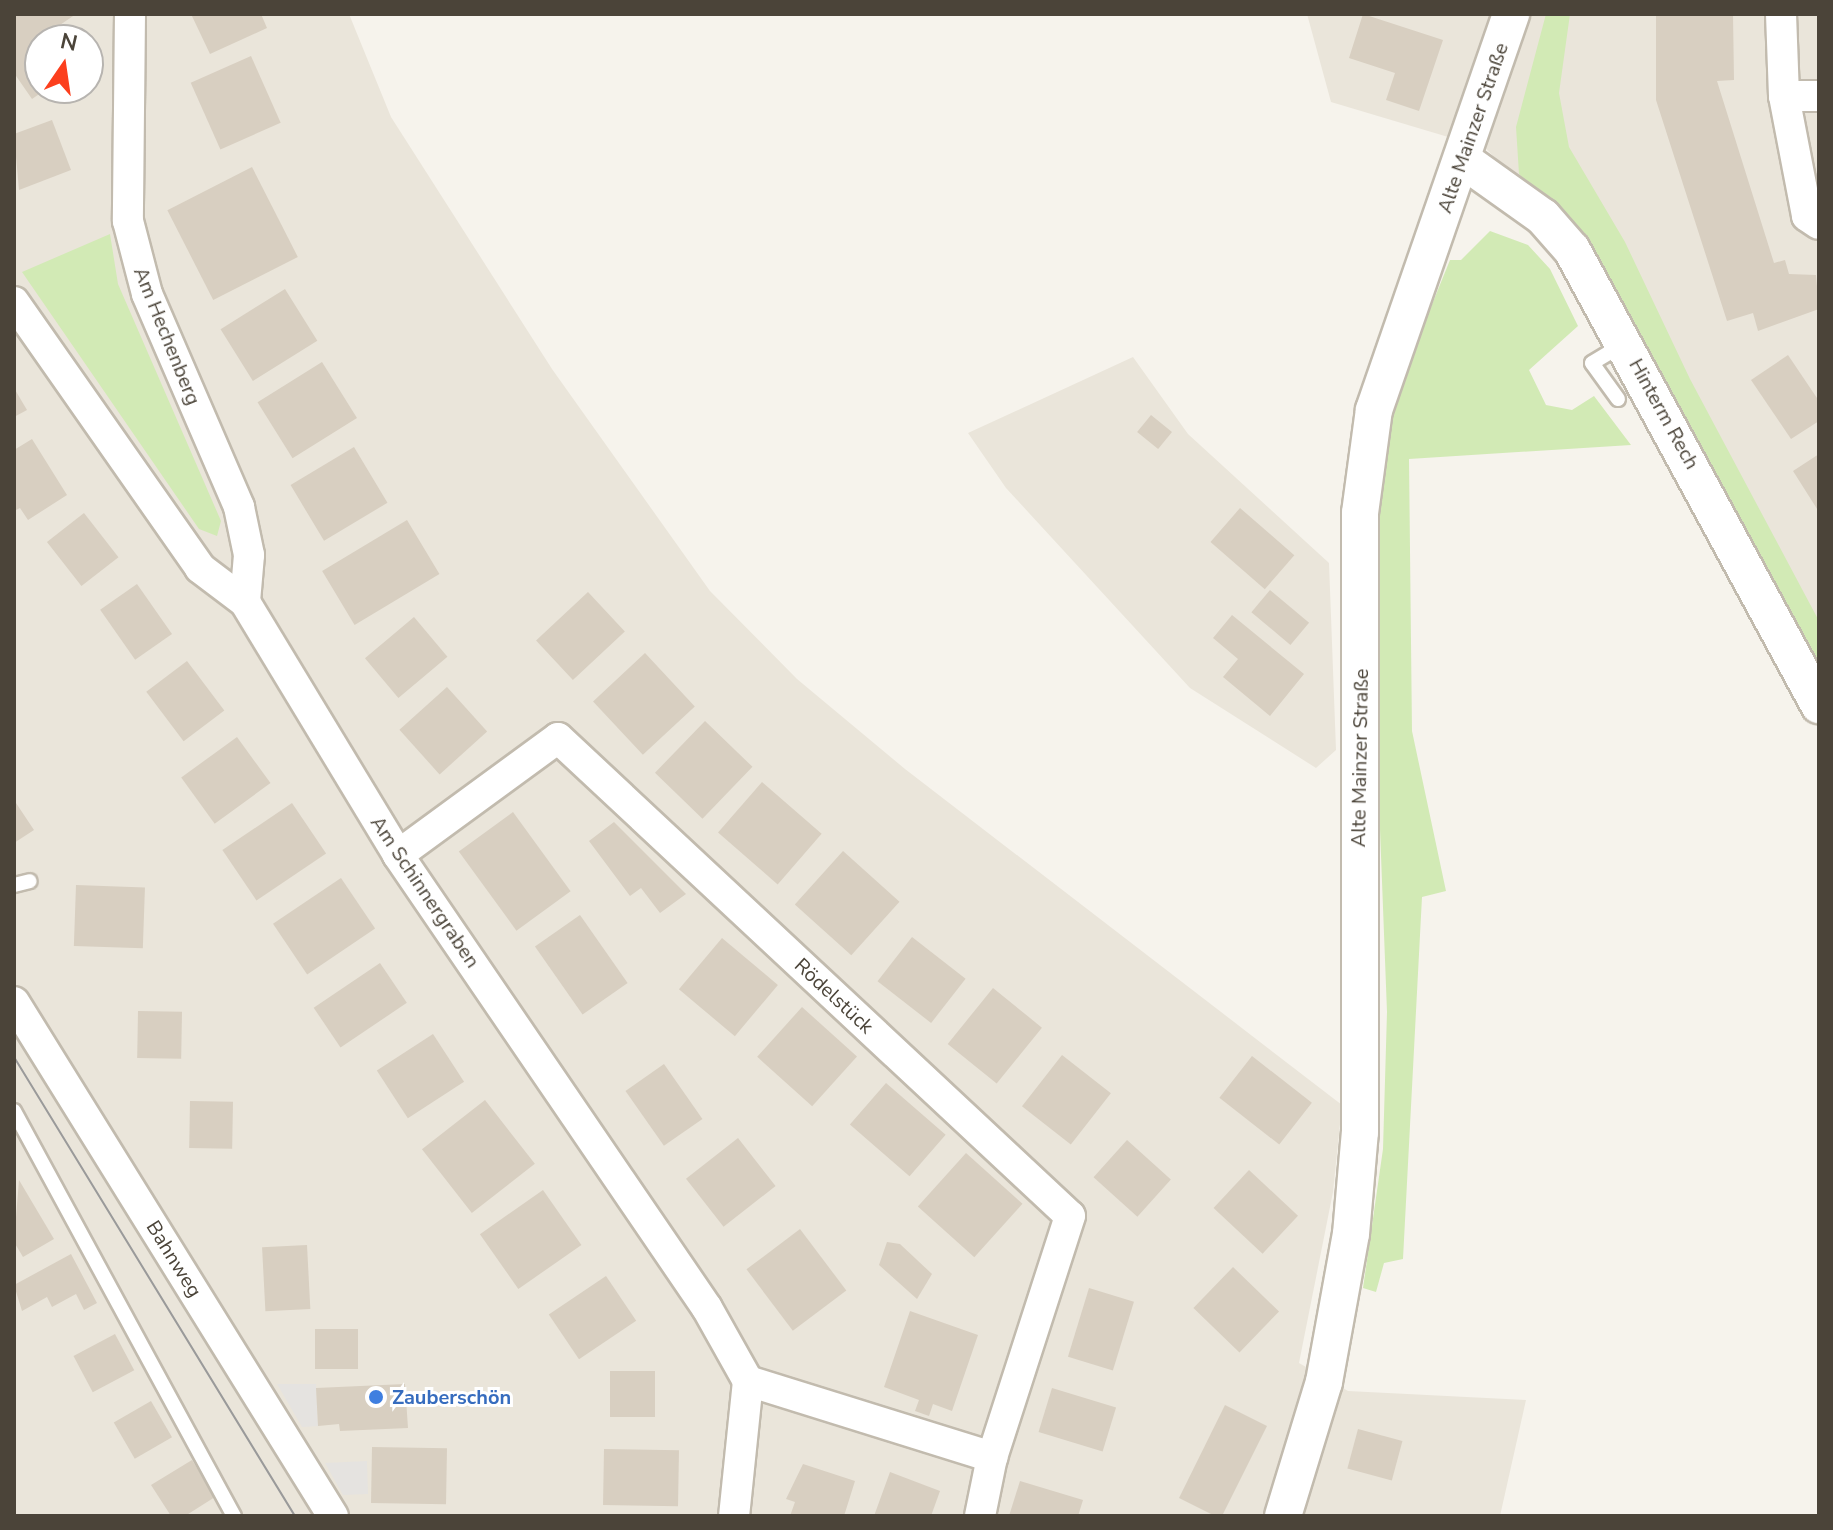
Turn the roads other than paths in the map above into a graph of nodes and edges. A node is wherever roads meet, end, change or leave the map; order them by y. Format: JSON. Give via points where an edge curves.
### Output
{"nodes":[{"id":1,"x":130,"y":14,"type":"edge"},
{"id":2,"x":1511,"y":14,"type":"edge"},
{"id":3,"x":1781,"y":14,"type":"edge"},
{"id":4,"x":1784,"y":96,"type":"junction"},
{"id":5,"x":1819,"y":96,"type":"edge"},
{"id":6,"x":1463,"y":160,"type":"junction"},
{"id":7,"x":1819,"y":224,"type":"edge"},
{"id":8,"x":14,"y":302,"type":"edge"},
{"id":9,"x":1626,"y":343,"type":"junction"},
{"id":10,"x":1618,"y":399,"type":"dead end"},
{"id":11,"x":245,"y":602,"type":"junction"},
{"id":12,"x":1819,"y":705,"type":"edge"},
{"id":13,"x":398,"y":855,"type":"junction"},
{"id":14,"x":30,"y":881,"type":"dead end"},
{"id":15,"x":14,"y":885,"type":"edge"},
{"id":16,"x":14,"y":1002,"type":"edge"},
{"id":17,"x":14,"y":1111,"type":"edge"},
{"id":18,"x":748,"y":1381,"type":"junction"},
{"id":19,"x":992,"y":1457,"type":"junction"},
{"id":20,"x":234,"y":1516,"type":"edge"},
{"id":21,"x":333,"y":1516,"type":"edge"},
{"id":22,"x":734,"y":1516,"type":"edge"},
{"id":23,"x":980,"y":1516,"type":"edge"},
{"id":24,"x":1283,"y":1516,"type":"edge"}],
"edges":[{"from":1,"to":11,"type":"street","name":"Am Hechenberg","via":[[128,221],[147,294],[239,507],[249,555]]},
{"from":2,"to":6,"type":"street","name":"Alte Mainzer Straße"},
{"from":3,"to":4,"type":"street"},
{"from":4,"to":5,"type":"street"},
{"from":4,"to":7,"type":"street","via":[[1807,216]]},
{"from":6,"to":9,"type":"street","name":"Hinterm Rech","via":[[1543,217],[1572,250]]},
{"from":6,"to":24,"type":"street","name":"Alte Mainzer Straße","via":[[1374,410],[1360,513],[1360,1132],[1351,1234],[1324,1382]]},
{"from":8,"to":11,"type":"street","name":"Am Schinnergraben","via":[[200,568]]},
{"from":9,"to":10,"type":"lane","via":[[1592,363]]},
{"from":9,"to":12,"type":"street","name":"Hinterm Rech"},
{"from":11,"to":13,"type":"street","name":"Am Schinnergraben"},
{"from":13,"to":18,"type":"street","name":"Am Schinnergraben","via":[[663,1241]]},
{"from":13,"to":19,"type":"street","name":"Rödelstück","via":[[558,738],[1070,1216]]},
{"from":14,"to":15,"type":"lane"},
{"from":16,"to":21,"type":"street","name":"Bahnweg"},
{"from":17,"to":20,"type":"lane"},
{"from":18,"to":19,"type":"street"},
{"from":18,"to":22,"type":"street"},
{"from":19,"to":23,"type":"street","name":"Rödelstück"}]}
